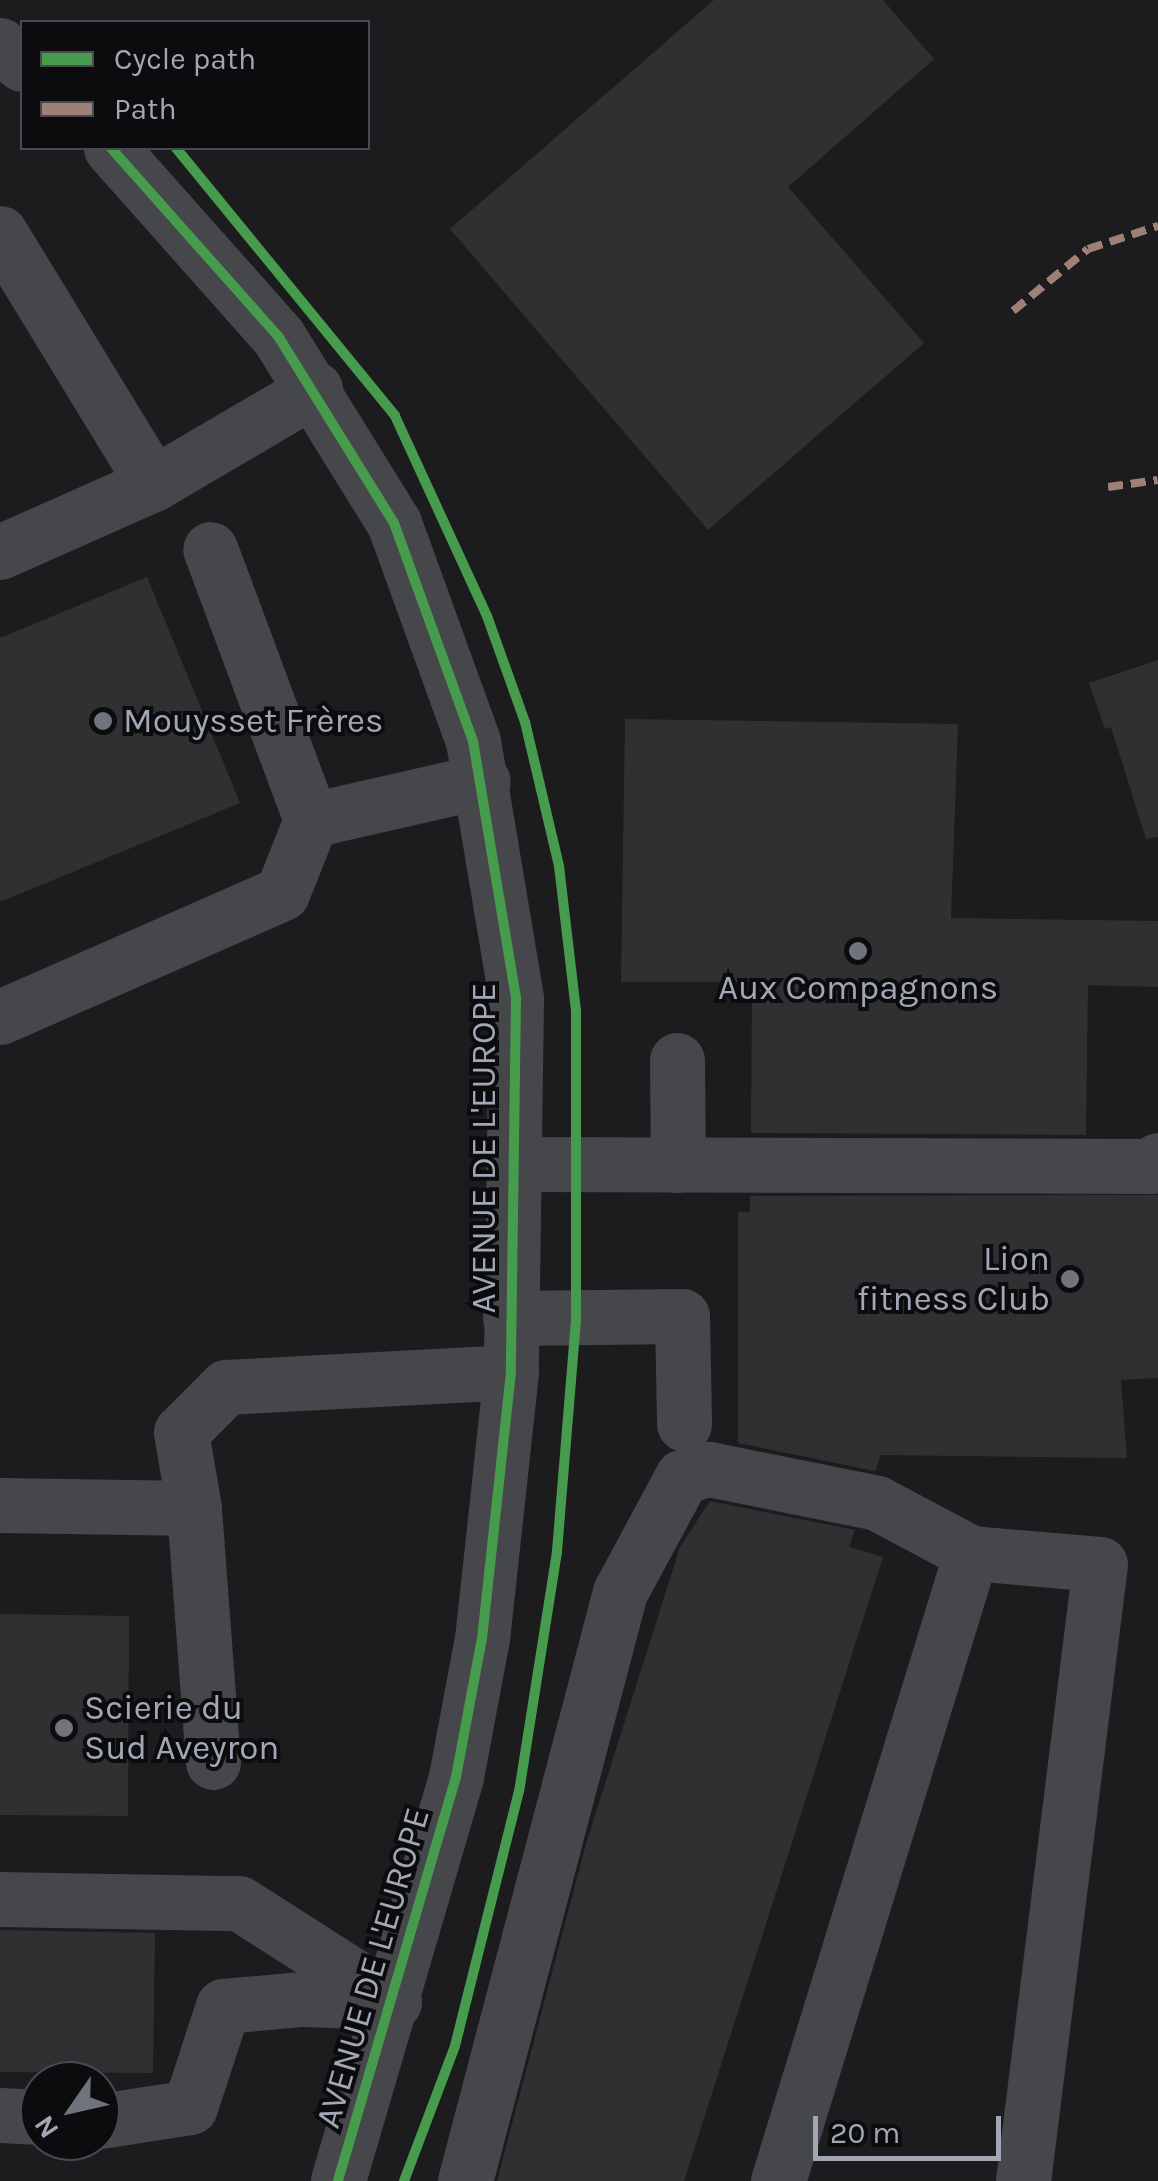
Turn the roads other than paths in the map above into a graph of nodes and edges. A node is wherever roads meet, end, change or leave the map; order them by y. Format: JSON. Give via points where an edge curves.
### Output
{"nodes":[{"id":1,"x":0,"y":44,"type":"edge"},
{"id":2,"x":20,"y":62,"type":"edge"},
{"id":3,"x":114,"y":150,"type":"edge"},
{"id":4,"x":0,"y":233,"type":"edge"},
{"id":5,"x":315,"y":390,"type":"junction"},
{"id":6,"x":152,"y":484,"type":"junction"},
{"id":7,"x":210,"y":549,"type":"dead end"},
{"id":8,"x":0,"y":552,"type":"edge"},
{"id":9,"x":483,"y":781,"type":"junction"},
{"id":10,"x":311,"y":820,"type":"junction"},
{"id":11,"x":0,"y":1016,"type":"edge"},
{"id":12,"x":677,"y":1060,"type":"dead end"},
{"id":13,"x":1158,"y":1160,"type":"edge"},
{"id":14,"x":519,"y":1164,"type":"junction"},
{"id":15,"x":678,"y":1166,"type":"junction"},
{"id":16,"x":510,"y":1318,"type":"junction"},
{"id":17,"x":511,"y":1372,"type":"junction"},
{"id":18,"x":684,"y":1424,"type":"dead end"},
{"id":19,"x":0,"y":1504,"type":"edge"},
{"id":20,"x":194,"y":1508,"type":"junction"},
{"id":21,"x":970,"y":1553,"type":"junction"},
{"id":22,"x":212,"y":1762,"type":"dead end"},
{"id":23,"x":0,"y":1899,"type":"edge"},
{"id":24,"x":394,"y":2002,"type":"junction"},
{"id":25,"x":120,"y":2118,"type":"edge"},
{"id":26,"x":338,"y":2181,"type":"edge"},
{"id":27,"x":466,"y":2181,"type":"edge"},
{"id":28,"x":778,"y":2181,"type":"edge"},
{"id":29,"x":1024,"y":2181,"type":"edge"}],
"edges":[{"from":1,"to":2,"type":"street"},
{"from":3,"to":5,"type":"street","name":"AVENUE DE L'EUROPE","via":[[211,254]]},
{"from":4,"to":6,"type":"street"},
{"from":5,"to":6,"type":"street"},
{"from":5,"to":9,"type":"street","name":"AVENUE DE L'EUROPE","via":[[394,523]]},
{"from":6,"to":8,"type":"street"},
{"from":7,"to":10,"type":"street"},
{"from":9,"to":10,"type":"street"},
{"from":9,"to":14,"type":"street","name":"AVENUE DE L'EUROPE","via":[[516,999]]},
{"from":10,"to":11,"type":"street","via":[[282,893]]},
{"from":12,"to":15,"type":"street"},
{"from":13,"to":15,"type":"street","via":[[1151,1166]]},
{"from":14,"to":15,"type":"street"},
{"from":14,"to":16,"type":"street","name":"AVENUE DE L'EUROPE"},
{"from":16,"to":17,"type":"street","name":"AVENUE DE L'EUROPE"},
{"from":16,"to":18,"type":"street","via":[[682,1316]]},
{"from":17,"to":20,"type":"street","via":[[226,1387],[181,1432]]},
{"from":17,"to":24,"type":"street","name":"AVENUE DE L'EUROPE","via":[[502,1498],[456,1777]]},
{"from":19,"to":20,"type":"street"},
{"from":20,"to":22,"type":"street"},
{"from":21,"to":27,"type":"street","via":[[876,1503],[709,1469],[682,1477],[620,1592]]},
{"from":21,"to":28,"type":"street"},
{"from":21,"to":29,"type":"street","via":[[1100,1564]]},
{"from":23,"to":24,"type":"street","via":[[239,1904]]},
{"from":24,"to":25,"type":"street","via":[[302,1998],[223,2006],[190,2107]]},
{"from":24,"to":26,"type":"street","name":"AVENUE DE L'EUROPE"}]}
